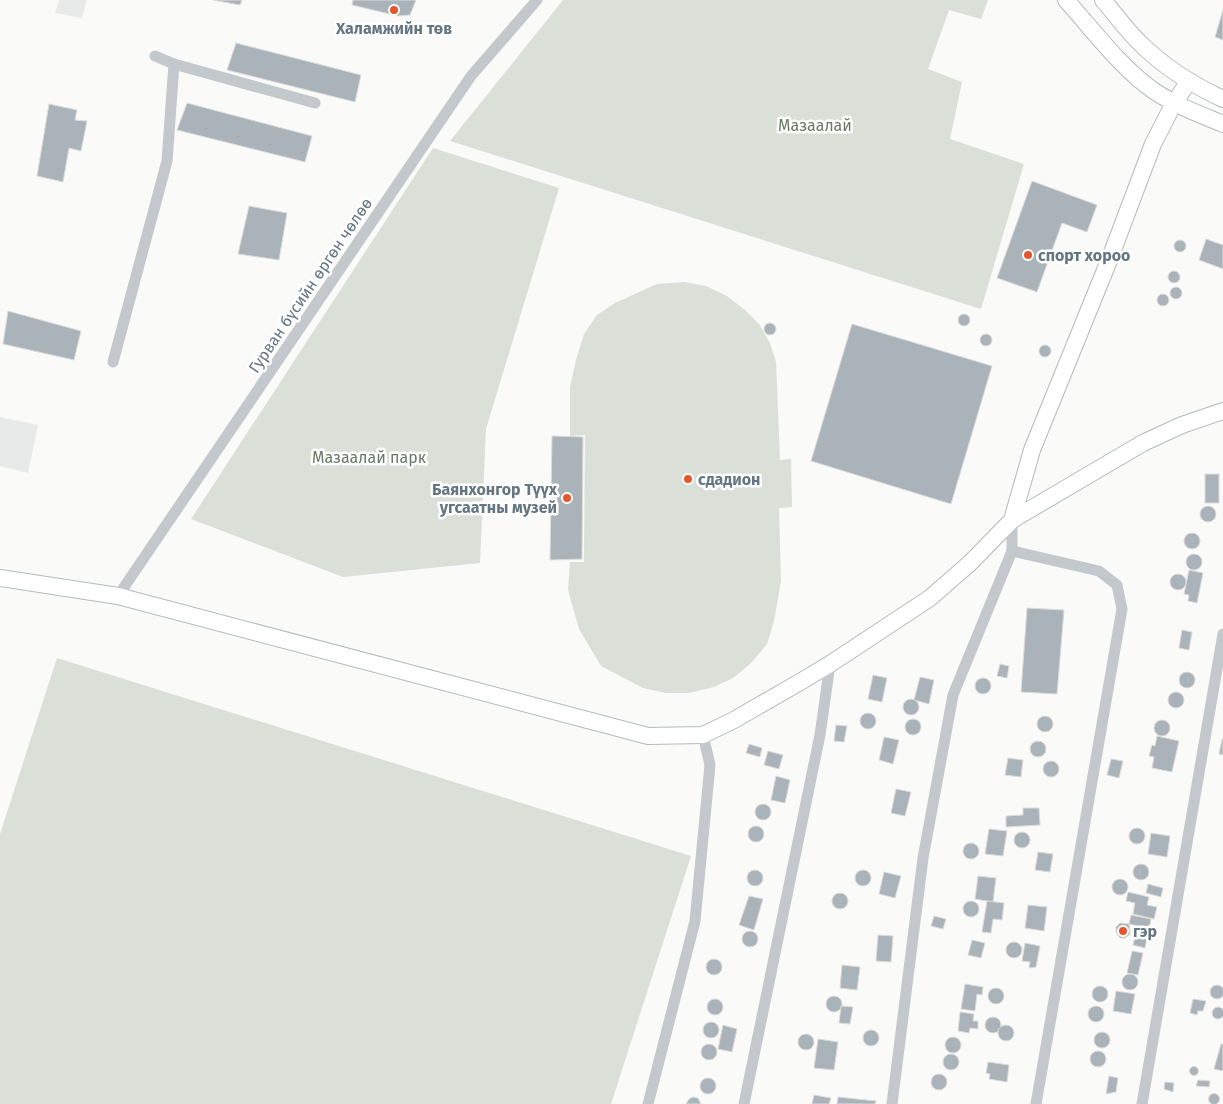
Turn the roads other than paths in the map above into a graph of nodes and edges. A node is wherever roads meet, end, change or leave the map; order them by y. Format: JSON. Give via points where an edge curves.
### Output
{"nodes":[{"id":1,"x":537,"y":0,"type":"edge"},
{"id":2,"x":1066,"y":0,"type":"edge"},
{"id":3,"x":1103,"y":0,"type":"edge"},
{"id":4,"x":155,"y":56,"type":"dead end"},
{"id":5,"x":174,"y":64,"type":"junction"},
{"id":6,"x":1189,"y":81,"type":"junction"},
{"id":7,"x":1223,"y":99,"type":"edge"},
{"id":8,"x":315,"y":103,"type":"dead end"},
{"id":9,"x":1174,"y":104,"type":"junction"},
{"id":10,"x":1223,"y":124,"type":"edge"},
{"id":11,"x":113,"y":362,"type":"dead end"},
{"id":12,"x":1223,"y":411,"type":"edge"},
{"id":13,"x":1012,"y":520,"type":"junction"},
{"id":14,"x":1012,"y":551,"type":"junction"},
{"id":15,"x":0,"y":578,"type":"edge"},
{"id":16,"x":118,"y":596,"type":"junction"},
{"id":17,"x":1223,"y":634,"type":"edge"},
{"id":18,"x":830,"y":664,"type":"junction"},
{"id":19,"x":703,"y":735,"type":"junction"},
{"id":20,"x":648,"y":1104,"type":"edge"},
{"id":21,"x":744,"y":1104,"type":"edge"},
{"id":22,"x":892,"y":1104,"type":"edge"},
{"id":23,"x":1036,"y":1104,"type":"edge"},
{"id":24,"x":1142,"y":1104,"type":"edge"}],
"edges":[{"from":1,"to":16,"type":"street","name":"Гурван бүсийн өргөн чөлөө","via":[[471,76]]},
{"from":2,"to":9,"type":"street","via":[[1132,73]]},
{"from":3,"to":6,"type":"street","via":[[1140,44]]},
{"from":4,"to":5,"type":"street"},
{"from":5,"to":8,"type":"street"},
{"from":5,"to":11,"type":"street","via":[[167,161]]},
{"from":6,"to":7,"type":"street"},
{"from":6,"to":9,"type":"street"},
{"from":9,"to":10,"type":"street"},
{"from":9,"to":13,"type":"street","via":[[1153,144],[1032,450]]},
{"from":12,"to":13,"type":"street","via":[[1143,443]]},
{"from":13,"to":14,"type":"street"},
{"from":13,"to":18,"type":"street","via":[[930,598]]},
{"from":14,"to":22,"type":"street","via":[[953,695],[923,858]]},
{"from":14,"to":23,"type":"street","via":[[1099,571],[1117,584],[1122,610]]},
{"from":15,"to":16,"type":"street"},
{"from":16,"to":19,"type":"street","via":[[648,736]]},
{"from":17,"to":24,"type":"street"},
{"from":18,"to":19,"type":"street"},
{"from":18,"to":21,"type":"street","via":[[820,735]]},
{"from":19,"to":20,"type":"street","via":[[710,766],[694,921]]}]}
